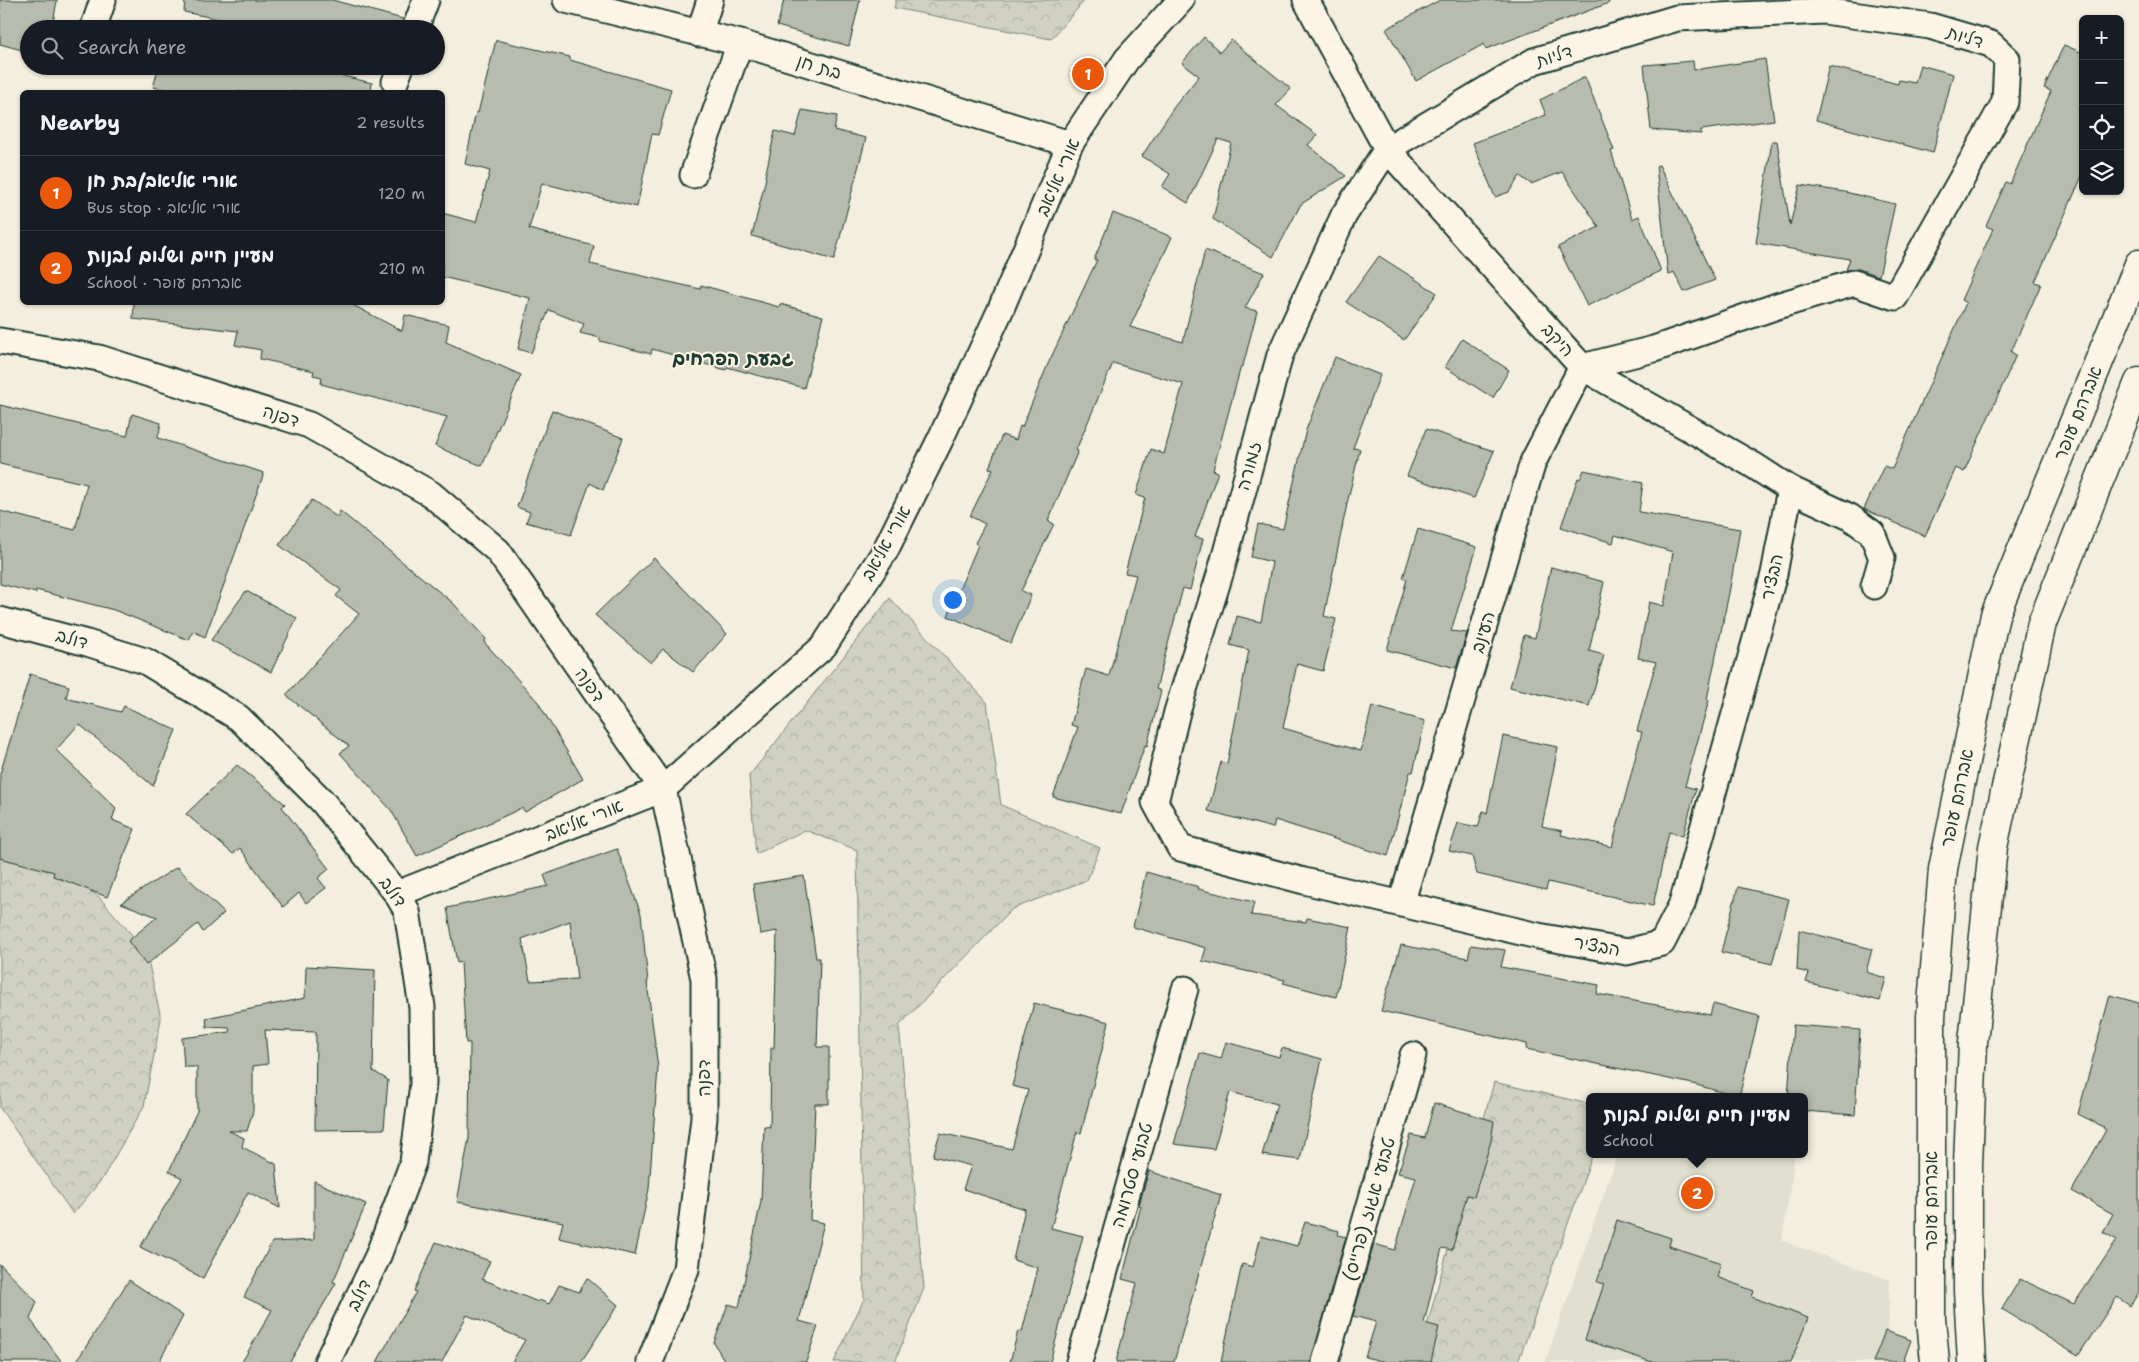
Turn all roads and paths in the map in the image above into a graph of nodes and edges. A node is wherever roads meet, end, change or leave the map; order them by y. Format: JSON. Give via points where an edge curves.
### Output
{"nodes":[{"id":1,"x":103,"y":0,"type":"edge"},
{"id":2,"x":426,"y":0,"type":"edge"},
{"id":3,"x":566,"y":0,"type":"edge"},
{"id":4,"x":710,"y":0,"type":"edge"},
{"id":5,"x":1181,"y":0,"type":"edge"},
{"id":6,"x":1306,"y":0,"type":"edge"},
{"id":7,"x":96,"y":20,"type":"edge"},
{"id":8,"x":418,"y":20,"type":"edge"},
{"id":9,"x":699,"y":34,"type":"junction"},
{"id":10,"x":740,"y":43,"type":"junction"},
{"id":11,"x":1070,"y":144,"type":"junction"},
{"id":12,"x":1387,"y":149,"type":"junction"},
{"id":13,"x":692,"y":174,"type":"dead end"},
{"id":14,"x":2139,"y":264,"type":"edge"},
{"id":15,"x":0,"y":341,"type":"edge"},
{"id":16,"x":1582,"y":367,"type":"junction"},
{"id":17,"x":2139,"y":382,"type":"edge"},
{"id":18,"x":1790,"y":489,"type":"junction"},
{"id":19,"x":1874,"y":586,"type":"dead end"},
{"id":20,"x":0,"y":620,"type":"edge"},
{"id":21,"x":663,"y":788,"type":"junction"},
{"id":22,"x":1155,"y":802,"type":"joint"},
{"id":23,"x":397,"y":894,"type":"junction"},
{"id":24,"x":1401,"y":904,"type":"junction"},
{"id":25,"x":1185,"y":989,"type":"dead end"},
{"id":26,"x":1413,"y":1056,"type":"dead end"},
{"id":27,"x":327,"y":1362,"type":"edge"},
{"id":28,"x":650,"y":1362,"type":"edge"},
{"id":29,"x":1080,"y":1362,"type":"edge"},
{"id":30,"x":1325,"y":1362,"type":"edge"},
{"id":31,"x":1935,"y":1362,"type":"edge"},
{"id":32,"x":1972,"y":1362,"type":"edge"}],
"edges":[{"from":1,"to":7,"type":"street"},
{"from":2,"to":8,"type":"street"},
{"from":3,"to":9,"type":"street","name":"בת חן"},
{"from":4,"to":9,"type":"street"},
{"from":5,"to":11,"type":"street","name":"אורי אליאב","via":[[1127,59]]},
{"from":6,"to":12,"type":"street","name":"היקב"},
{"from":9,"to":10,"type":"street","name":"בת חן"},
{"from":10,"to":11,"type":"street","name":"בת חן"},
{"from":10,"to":13,"type":"street"},
{"from":11,"to":21,"type":"street","name":"אורי אליאב","via":[[1000,311],[880,558],[824,646]]},
{"from":12,"to":16,"type":"street","name":"היקב"},
{"from":12,"to":16,"type":"street","name":"דליות","via":[[1534,61],[1677,18],[1824,11],[1930,26],[1991,44],[2006,59],[2005,102],[1894,297],[1854,283],[1654,348]]},
{"from":12,"to":22,"type":"street","name":"זמורה","via":[[1344,215],[1280,355],[1221,572],[1177,712]]},
{"from":14,"to":31,"type":"street","name":"אברהם עופר","via":[[1995,615],[1943,869],[1931,1017],[1931,1319]]},
{"from":15,"to":21,"type":"street","name":"דפנה","via":[[99,358],[309,425],[431,494],[498,551]]},
{"from":16,"to":18,"type":"street","name":"היקב"},
{"from":16,"to":24,"type":"street","name":"העינב","via":[[1533,462]]},
{"from":17,"to":32,"type":"street","name":"אברהם עופר","via":[[2042,623],[1993,847],[1973,1043],[1968,1290]]},
{"from":18,"to":19,"type":"street","name":"היקב","via":[[1850,517],[1872,533],[1882,558]]},
{"from":18,"to":24,"type":"street","name":"הבציר","via":[[1774,574],[1682,904],[1662,943],[1627,952],[1538,936]]},
{"from":20,"to":23,"type":"street","name":"דולב","via":[[145,661],[238,718],[322,801]]},
{"from":21,"to":23,"type":"street","name":"אורי אליאב"},
{"from":21,"to":28,"type":"street","name":"דפנה","via":[[704,979],[704,1118],[686,1269]]},
{"from":22,"to":24,"type":"street","name":"הבציר","via":[[1180,848]]},
{"from":23,"to":27,"type":"street","name":"דולב","via":[[407,911],[422,1007],[423,1084],[413,1162],[378,1256]]},
{"from":25,"to":29,"type":"street","name":"טבועי סטרומה"},
{"from":26,"to":30,"type":"street","name":"טבועי אגוז (פרייס)"}]}
